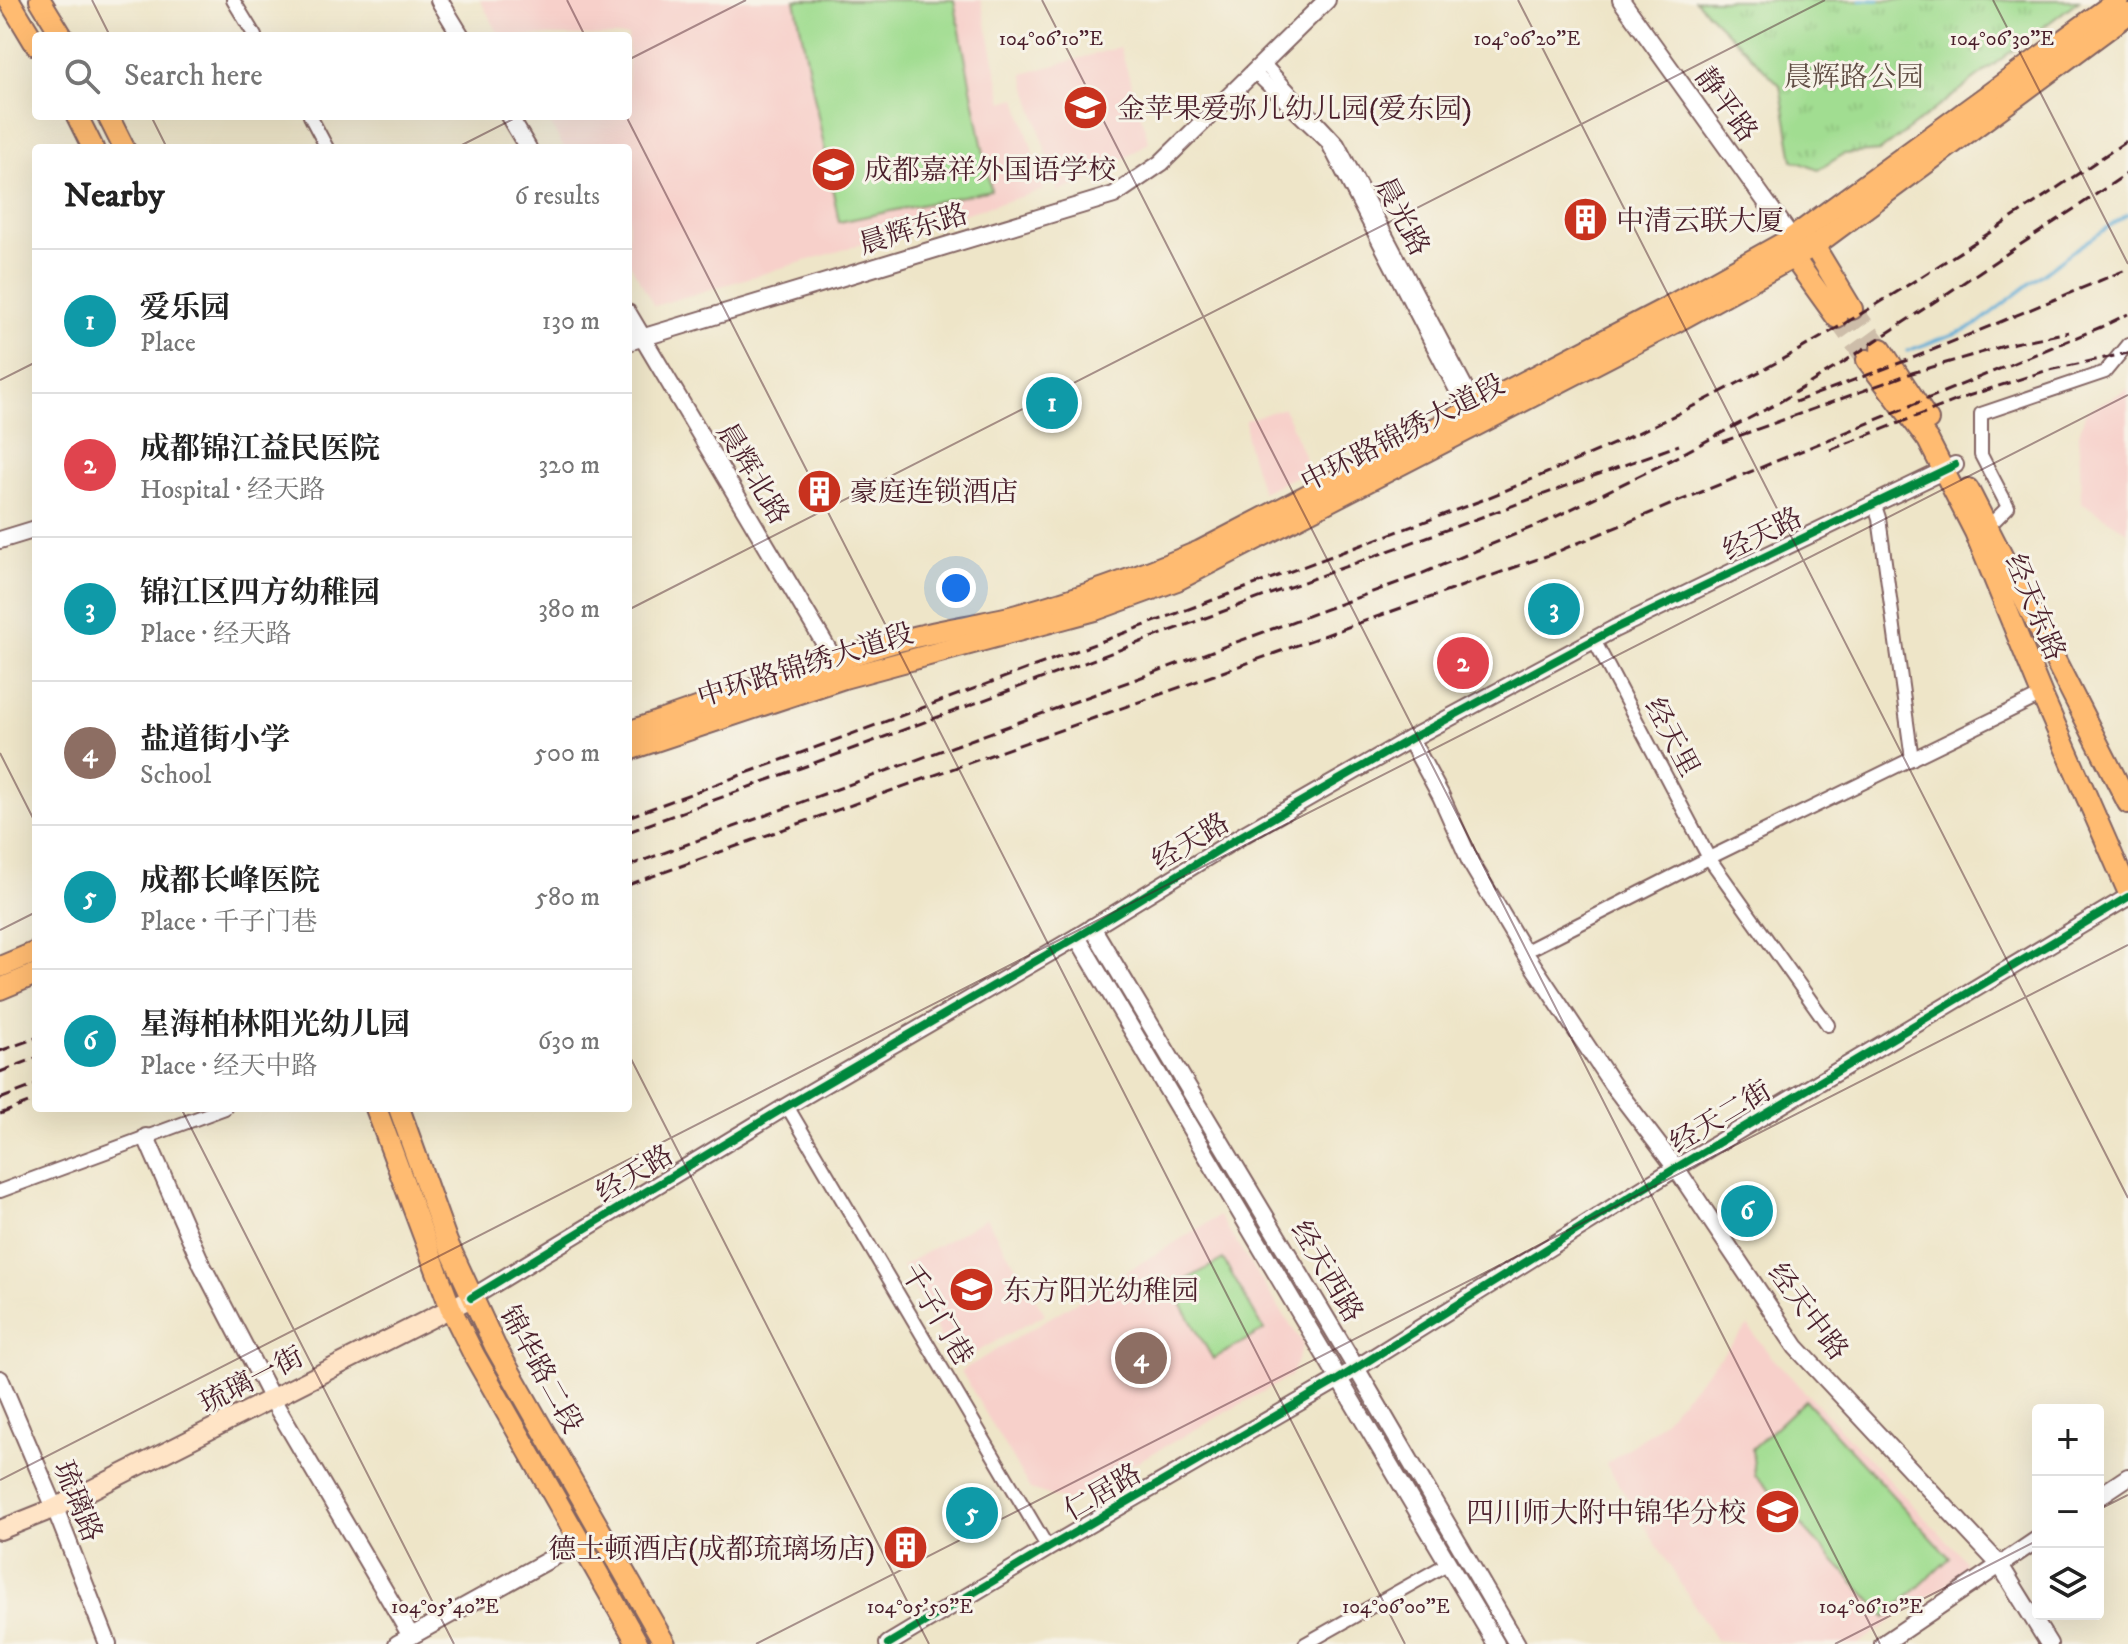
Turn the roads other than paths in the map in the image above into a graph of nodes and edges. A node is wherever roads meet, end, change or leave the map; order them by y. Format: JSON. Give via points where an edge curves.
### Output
{"nodes":[{"id":1,"x":9,"y":0,"type":"edge"},
{"id":2,"x":40,"y":0,"type":"edge"},
{"id":3,"x":233,"y":0,"type":"edge"},
{"id":4,"x":439,"y":0,"type":"edge"},
{"id":5,"x":1327,"y":0,"type":"edge"},
{"id":6,"x":1621,"y":0,"type":"edge"},
{"id":7,"x":2118,"y":0,"type":"edge"},
{"id":8,"x":2128,"y":14,"type":"edge"},
{"id":9,"x":60,"y":32,"type":"edge"},
{"id":10,"x":253,"y":32,"type":"edge"},
{"id":11,"x":459,"y":32,"type":"edge"},
{"id":12,"x":32,"y":38,"type":"edge"},
{"id":13,"x":1259,"y":68,"type":"junction"},
{"id":14,"x":79,"y":120,"type":"edge"},
{"id":15,"x":110,"y":120,"type":"edge"},
{"id":16,"x":312,"y":120,"type":"edge"},
{"id":17,"x":511,"y":120,"type":"edge"},
{"id":18,"x":91,"y":144,"type":"edge"},
{"id":19,"x":122,"y":144,"type":"edge"},
{"id":20,"x":325,"y":144,"type":"edge"},
{"id":21,"x":526,"y":144,"type":"edge"},
{"id":22,"x":1814,"y":246,"type":"junction"},
{"id":23,"x":1793,"y":248,"type":"junction"},
{"id":24,"x":635,"y":340,"type":"edge"},
{"id":25,"x":2128,"y":344,"type":"edge"},
{"id":26,"x":1874,"y":354,"type":"tunnel mouth"},
{"id":27,"x":1472,"y":409,"type":"junction"},
{"id":28,"x":1949,"y":467,"type":"junction"},
{"id":29,"x":1874,"y":503,"type":"junction"},
{"id":30,"x":1988,"y":527,"type":"junction"},
{"id":31,"x":32,"y":530,"type":"edge"},
{"id":32,"x":0,"y":540,"type":"edge"},
{"id":33,"x":1594,"y":640,"type":"junction"},
{"id":34,"x":835,"y":661,"type":"junction"},
{"id":35,"x":2042,"y":695,"type":"junction"},
{"id":36,"x":632,"y":731,"type":"edge"},
{"id":37,"x":1410,"y":739,"type":"junction"},
{"id":38,"x":632,"y":749,"type":"edge"},
{"id":39,"x":1912,"y":759,"type":"junction"},
{"id":40,"x":2128,"y":803,"type":"edge"},
{"id":41,"x":1709,"y":858,"type":"junction"},
{"id":42,"x":2128,"y":891,"type":"edge"},
{"id":43,"x":2128,"y":897,"type":"edge"},
{"id":44,"x":1092,"y":927,"type":"junction"},
{"id":45,"x":1077,"y":937,"type":"junction"},
{"id":46,"x":1524,"y":952,"type":"junction"},
{"id":47,"x":32,"y":954,"type":"edge"},
{"id":48,"x":0,"y":967,"type":"edge"},
{"id":49,"x":32,"y":976,"type":"edge"},
{"id":50,"x":0,"y":989,"type":"edge"},
{"id":51,"x":1828,"y":1025,"type":"dead end"},
{"id":52,"x":787,"y":1106,"type":"junction"},
{"id":53,"x":214,"y":1112,"type":"edge"},
{"id":54,"x":377,"y":1112,"type":"edge"},
{"id":55,"x":400,"y":1112,"type":"edge"},
{"id":56,"x":146,"y":1137,"type":"junction"},
{"id":57,"x":1676,"y":1168,"type":"junction"},
{"id":58,"x":0,"y":1191,"type":"edge"},
{"id":59,"x":471,"y":1298,"type":"junction"},
{"id":60,"x":451,"y":1309,"type":"junction"},
{"id":61,"x":1356,"y":1368,"type":"junction"},
{"id":62,"x":0,"y":1379,"type":"edge"},
{"id":63,"x":1339,"y":1379,"type":"junction"},
{"id":64,"x":272,"y":1399,"type":"junction"},
{"id":65,"x":2128,"y":1477,"type":"edge"},
{"id":66,"x":2104,"y":1493,"type":"edge"},
{"id":67,"x":55,"y":1508,"type":"junction"},
{"id":68,"x":0,"y":1530,"type":"edge"},
{"id":69,"x":581,"y":1542,"type":"junction"},
{"id":70,"x":2032,"y":1543,"type":"edge"},
{"id":71,"x":1048,"y":1548,"type":"junction"},
{"id":72,"x":1447,"y":1564,"type":"junction"},
{"id":73,"x":2000,"y":1565,"type":"junction"},
{"id":74,"x":408,"y":1641,"type":"edge"},
{"id":75,"x":108,"y":1644,"type":"edge"},
{"id":76,"x":638,"y":1644,"type":"edge"},
{"id":77,"x":665,"y":1644,"type":"edge"},
{"id":78,"x":888,"y":1644,"type":"edge"},
{"id":79,"x":1305,"y":1644,"type":"edge"},
{"id":80,"x":1496,"y":1644,"type":"edge"},
{"id":81,"x":1517,"y":1644,"type":"edge"},
{"id":82,"x":1883,"y":1644,"type":"edge"},
{"id":83,"x":2049,"y":1644,"type":"edge"}],
"edges":[{"from":1,"to":12,"type":"main road"},
{"from":2,"to":9,"type":"main road"},
{"from":3,"to":10,"type":"street"},
{"from":4,"to":11,"type":"street"},
{"from":5,"to":13,"type":"street","name":"晨辉东路"},
{"from":6,"to":23,"type":"street","name":"静平路"},
{"from":7,"to":23,"type":"main road","name":"中环路锦绣大道段"},
{"from":8,"to":22,"type":"main road"},
{"from":13,"to":24,"type":"street","name":"晨辉东路","via":[[1161,163],[1114,195]]},
{"from":13,"to":27,"type":"street","name":"晨光路","via":[[1338,144]]},
{"from":14,"to":18,"type":"main road"},
{"from":15,"to":19,"type":"main road"},
{"from":16,"to":20,"type":"street"},
{"from":17,"to":21,"type":"street"},
{"from":22,"to":23,"type":"main road"},
{"from":22,"to":23,"type":"main road","via":[[1844,313]]},
{"from":23,"to":27,"type":"main road","name":"中环路锦绣大道段"},
{"from":23,"to":38,"type":"main road","name":"中环路锦绣大道段","via":[[1674,323],[1177,580],[1095,610],[844,678]]},
{"from":24,"to":34,"type":"street","name":"晨辉北路"},
{"from":25,"to":30,"type":"street","via":[[2105,372],[1981,414],[1981,455],[2008,507]]},
{"from":26,"to":28,"type":"main road","name":"经天东路","via":[[1935,430]]},
{"from":27,"to":34,"type":"main road","name":"中环路锦绣大道段","via":[[1158,569],[1016,615]]},
{"from":28,"to":29,"type":"street","name":"经天路"},
{"from":28,"to":30,"type":"main road","name":"经天东路"},
{"from":28,"to":35,"type":"main road","name":"经天东路"},
{"from":29,"to":33,"type":"street","name":"经天路"},
{"from":29,"to":39,"type":"street"},
{"from":30,"to":40,"type":"main road","name":"经天东路"},
{"from":31,"to":32,"type":"street"},
{"from":33,"to":37,"type":"street","name":"经天路"},
{"from":33,"to":41,"type":"street","name":"经天里"},
{"from":34,"to":36,"type":"main road","name":"中环路锦绣大道段"},
{"from":35,"to":39,"type":"street"},
{"from":35,"to":42,"type":"main road","name":"经天东路"},
{"from":37,"to":44,"type":"street","name":"经天路"},
{"from":37,"to":46,"type":"street","name":"经天中路","via":[[1471,863]]},
{"from":39,"to":41,"type":"street"},
{"from":41,"to":46,"type":"street"},
{"from":41,"to":51,"type":"street","name":"经天里"},
{"from":43,"to":57,"type":"street","name":"经天二街"},
{"from":44,"to":45,"type":"street","name":"经天路"},
{"from":44,"to":61,"type":"street","name":"经天西路"},
{"from":45,"to":52,"type":"street","name":"经天路"},
{"from":45,"to":63,"type":"street","name":"经天西路"},
{"from":46,"to":57,"type":"street","name":"经天中路"},
{"from":47,"to":48,"type":"main road"},
{"from":49,"to":50,"type":"main road"},
{"from":52,"to":59,"type":"street","name":"经天路"},
{"from":52,"to":71,"type":"street","name":"千子门巷"},
{"from":53,"to":56,"type":"street"},
{"from":54,"to":60,"type":"main road","name":"锦华路二段"},
{"from":55,"to":59,"type":"main road","name":"锦华路二段"},
{"from":56,"to":58,"type":"street"},
{"from":56,"to":64,"type":"street","via":[[202,1265]]},
{"from":57,"to":61,"type":"street","name":"经天二街"},
{"from":57,"to":73,"type":"street","name":"经天中路","via":[[1796,1347]]},
{"from":59,"to":60,"type":"main road","name":"琉璃一街"},
{"from":59,"to":77,"type":"main road","name":"锦华路二段"},
{"from":60,"to":64,"type":"main road","name":"琉璃一街"},
{"from":60,"to":69,"type":"main road","name":"锦华路二段"},
{"from":61,"to":63,"type":"street","name":"经天二街"},
{"from":61,"to":81,"type":"street","name":"经天西路"},
{"from":62,"to":67,"type":"street","name":"琉璃路"},
{"from":63,"to":71,"type":"street","name":"仁居路"},
{"from":63,"to":72,"type":"street","name":"经天西路"},
{"from":64,"to":67,"type":"main road","name":"琉璃一街"},
{"from":64,"to":74,"type":"street"},
{"from":65,"to":66,"type":"street"},
{"from":67,"to":68,"type":"main road","name":"琉璃一街"},
{"from":67,"to":75,"type":"street","name":"琉璃路"},
{"from":69,"to":74,"type":"street"},
{"from":69,"to":76,"type":"main road","name":"锦华路二段"},
{"from":70,"to":73,"type":"street"},
{"from":71,"to":78,"type":"street","name":"仁居路"},
{"from":72,"to":79,"type":"street"},
{"from":72,"to":80,"type":"street","name":"经天西路"},
{"from":73,"to":82,"type":"street"},
{"from":73,"to":83,"type":"street","name":"经天中路"}]}
